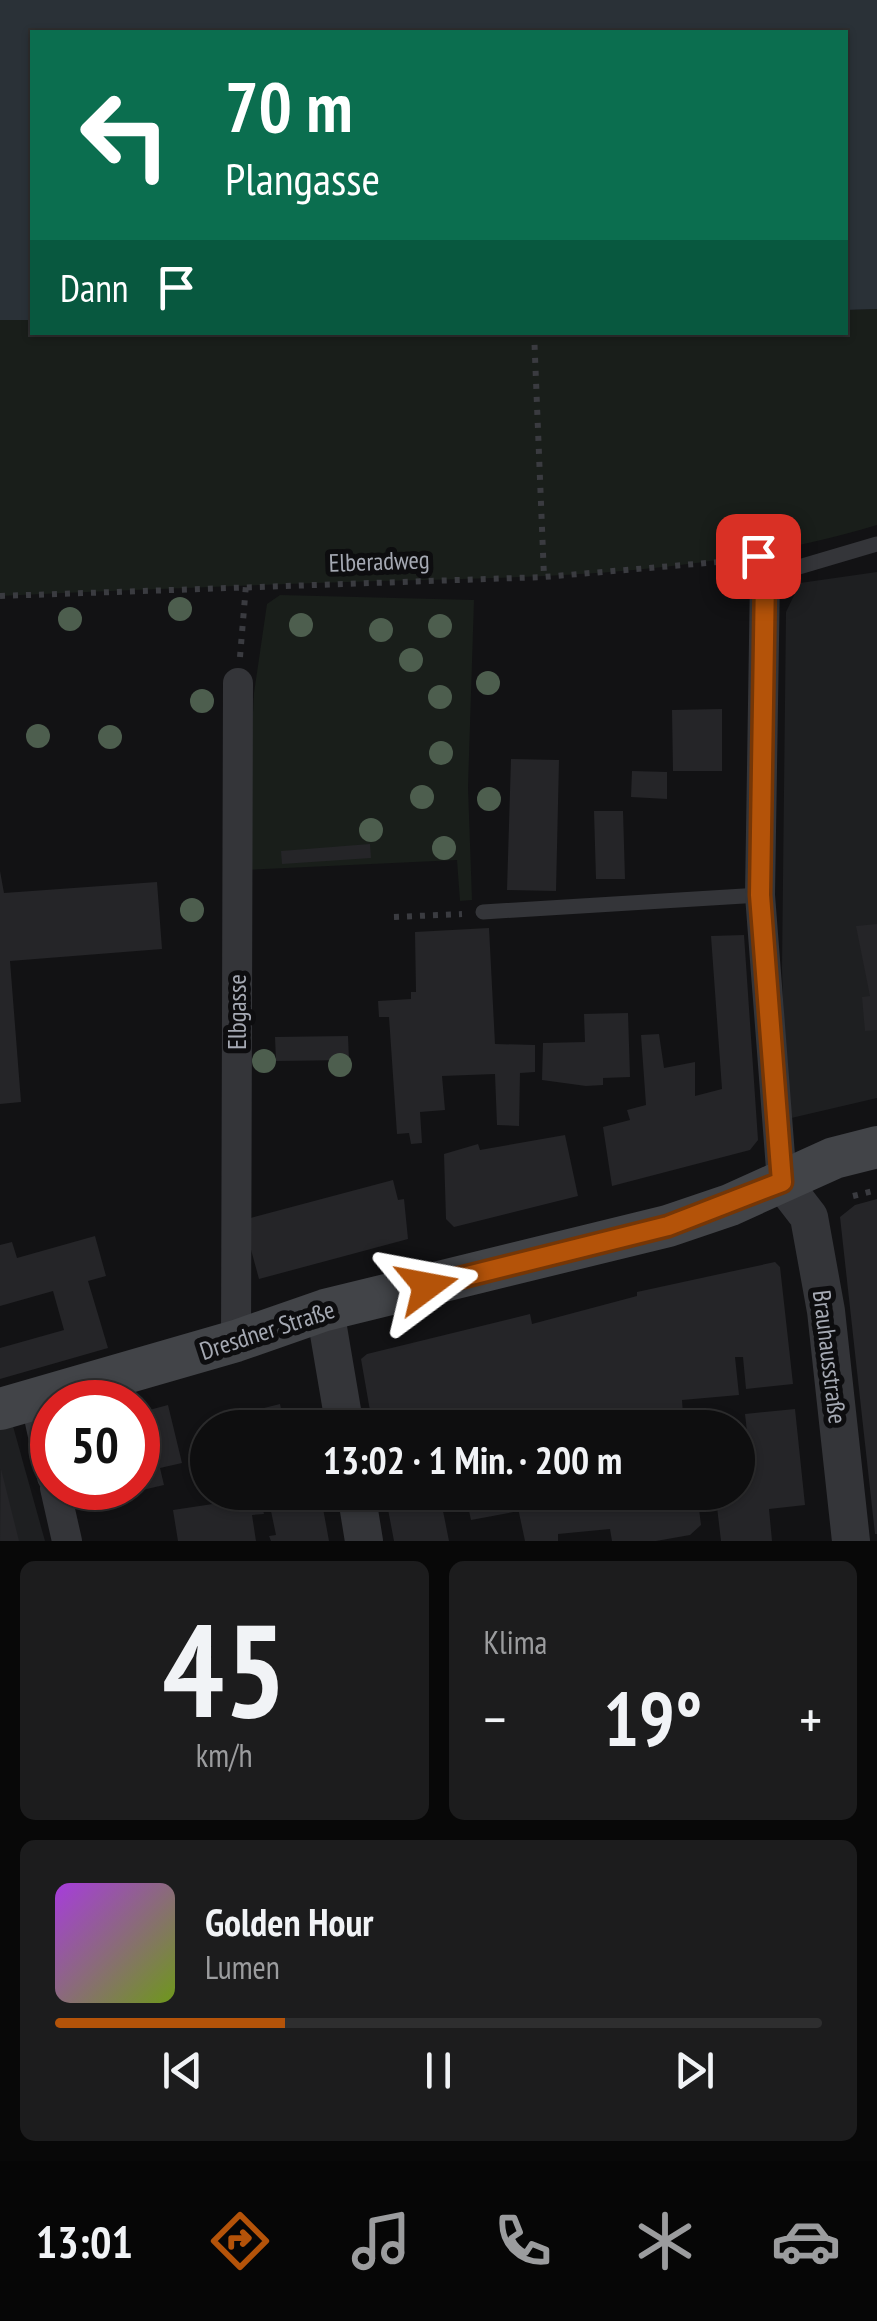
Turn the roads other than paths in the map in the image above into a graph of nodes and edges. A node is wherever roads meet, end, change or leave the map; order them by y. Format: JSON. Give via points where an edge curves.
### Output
{"nodes":[{"id":1,"x":877,"y":544,"type":"edge"},
{"id":2,"x":762,"y":566,"type":"joint"},
{"id":3,"x":238,"y":683,"type":"road end"},
{"id":4,"x":760,"y":895,"type":"junction"},
{"id":5,"x":483,"y":912,"type":"road end"},
{"id":6,"x":877,"y":1147,"type":"edge"},
{"id":7,"x":782,"y":1182,"type":"junction"},
{"id":8,"x":325,"y":1310,"type":"junction"},
{"id":9,"x":236,"y":1341,"type":"junction"},
{"id":10,"x":18,"y":1404,"type":"edge"},
{"id":11,"x":342,"y":1410,"type":"edge"},
{"id":12,"x":30,"y":1430,"type":"edge"},
{"id":13,"x":60,"y":1510,"type":"edge"},
{"id":14,"x":359,"y":1510,"type":"edge"},
{"id":15,"x":66,"y":1541,"type":"edge"},
{"id":16,"x":364,"y":1541,"type":"edge"},
{"id":17,"x":851,"y":1541,"type":"edge"}],
"edges":[{"from":1,"to":2,"type":"lane"},
{"from":2,"to":4,"type":"street"},
{"from":3,"to":9,"type":"street","name":"Elbgasse"},
{"from":4,"to":5,"type":"lane"},
{"from":4,"to":7,"type":"street"},
{"from":6,"to":7,"type":"main road","name":"Dresdner Straße"},
{"from":7,"to":8,"type":"main road","name":"Dresdner Straße","via":[[668,1226]]},
{"from":7,"to":17,"type":"street","name":"Brauhausstraße","via":[[810,1216]]},
{"from":8,"to":9,"type":"main road","name":"Dresdner Straße"},
{"from":8,"to":11,"type":"street"},
{"from":9,"to":10,"type":"main road","name":"Dresdner Straße"},
{"from":10,"to":12,"type":"street"},
{"from":13,"to":15,"type":"street"},
{"from":14,"to":16,"type":"street"}]}
